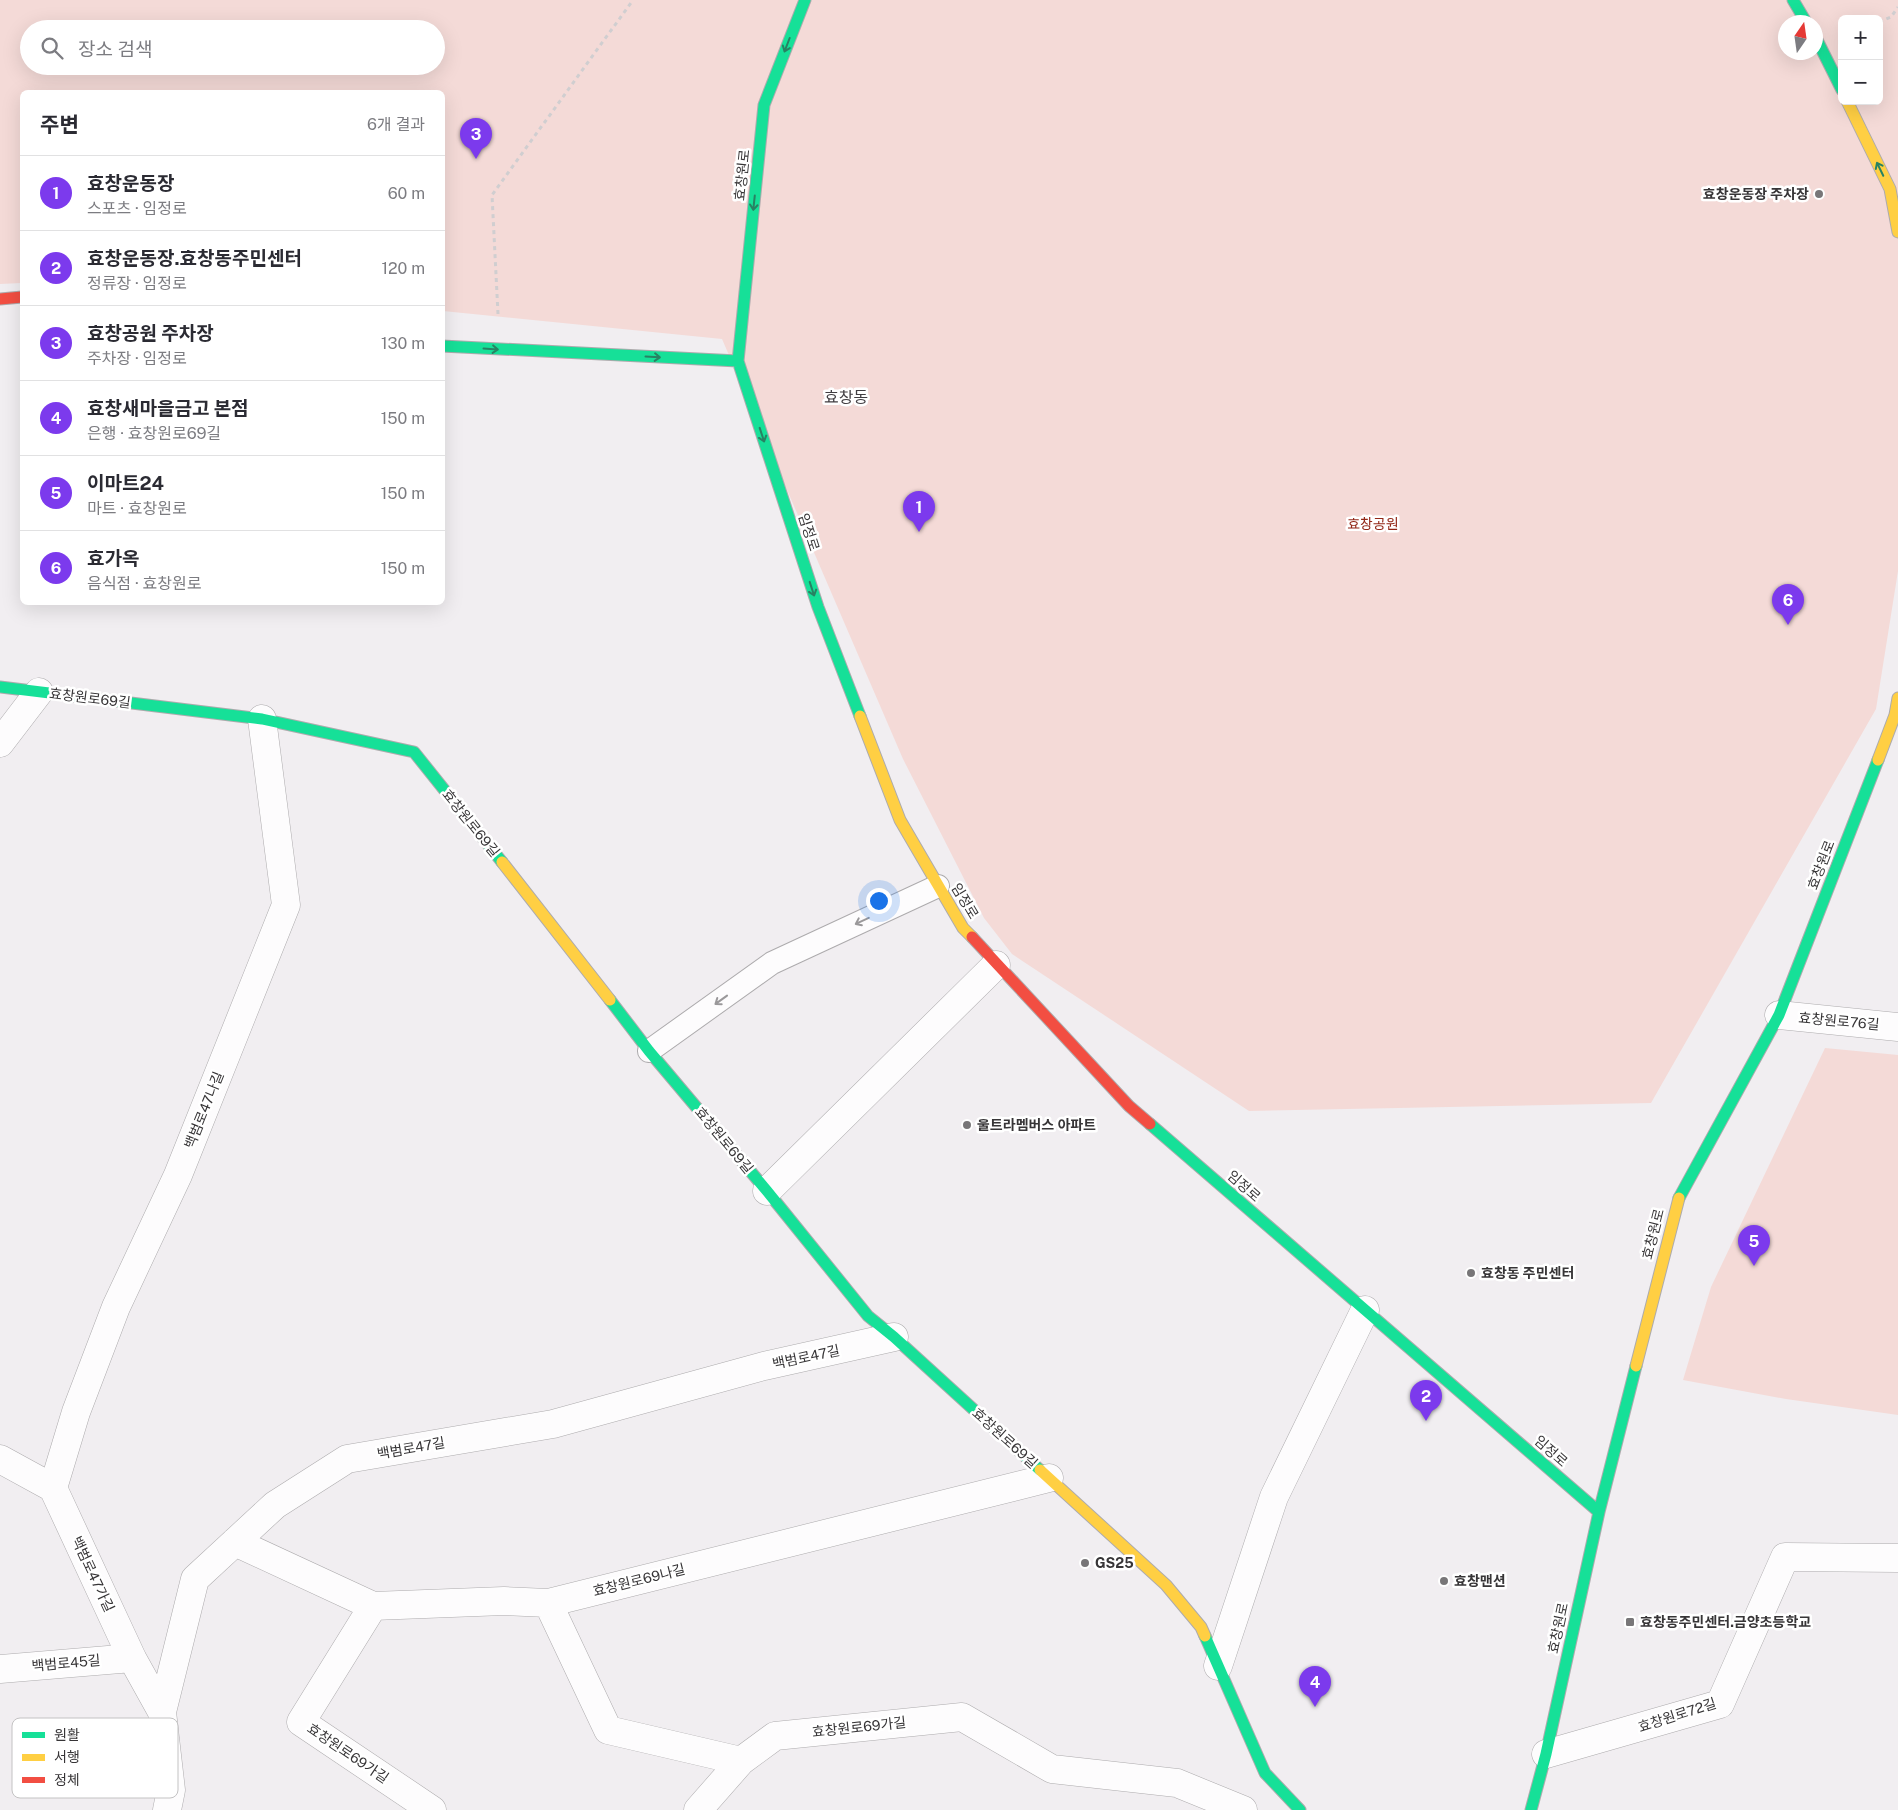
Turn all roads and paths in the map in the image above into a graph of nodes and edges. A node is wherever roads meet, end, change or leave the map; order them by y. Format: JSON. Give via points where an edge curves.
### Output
{"nodes":[{"id":1,"x":633,"y":0,"type":"edge"},
{"id":2,"x":806,"y":0,"type":"edge"},
{"id":3,"x":1793,"y":0,"type":"edge"},
{"id":4,"x":1898,"y":7,"type":"edge"},
{"id":5,"x":1802,"y":15,"type":"edge"},
{"id":6,"x":1883,"y":21,"type":"edge"},
{"id":7,"x":1823,"y":52,"type":"edge"},
{"id":8,"x":1838,"y":82,"type":"edge"},
{"id":9,"x":1849,"y":105,"type":"edge"},
{"id":10,"x":1898,"y":232,"type":"edge"},
{"id":11,"x":20,"y":298,"type":"edge"},
{"id":12,"x":0,"y":299,"type":"edge"},
{"id":13,"x":445,"y":346,"type":"edge"},
{"id":14,"x":500,"y":350,"type":"junction"},
{"id":15,"x":738,"y":361,"type":"junction"},
{"id":16,"x":0,"y":687,"type":"edge"},
{"id":17,"x":39,"y":692,"type":"junction"},
{"id":18,"x":1898,"y":698,"type":"edge"},
{"id":19,"x":262,"y":719,"type":"junction"},
{"id":20,"x":0,"y":743,"type":"edge"},
{"id":21,"x":938,"y":886,"type":"junction"},
{"id":22,"x":996,"y":965,"type":"junction"},
{"id":23,"x":1779,"y":1015,"type":"junction"},
{"id":24,"x":1898,"y":1027,"type":"edge"},
{"id":25,"x":650,"y":1051,"type":"junction"},
{"id":26,"x":766,"y":1191,"type":"junction"},
{"id":27,"x":1364,"y":1310,"type":"junction"},
{"id":28,"x":894,"y":1337,"type":"junction"},
{"id":29,"x":0,"y":1459,"type":"edge"},
{"id":30,"x":1049,"y":1478,"type":"junction"},
{"id":31,"x":52,"y":1488,"type":"junction"},
{"id":32,"x":1599,"y":1512,"type":"junction"},
{"id":33,"x":235,"y":1542,"type":"junction"},
{"id":34,"x":1898,"y":1558,"type":"edge"},
{"id":35,"x":548,"y":1603,"type":"junction"},
{"id":36,"x":373,"y":1606,"type":"junction"},
{"id":37,"x":132,"y":1658,"type":"junction"},
{"id":38,"x":1218,"y":1666,"type":"junction"},
{"id":39,"x":0,"y":1669,"type":"edge"},
{"id":40,"x":162,"y":1712,"type":"junction"},
{"id":41,"x":163,"y":1718,"type":"edge"},
{"id":42,"x":1546,"y":1754,"type":"junction"},
{"id":43,"x":741,"y":1761,"type":"junction"},
{"id":44,"x":432,"y":1810,"type":"edge"},
{"id":45,"x":698,"y":1810,"type":"edge"},
{"id":46,"x":1243,"y":1810,"type":"edge"},
{"id":47,"x":1300,"y":1810,"type":"edge"},
{"id":48,"x":1531,"y":1810,"type":"edge"}],
"edges":[{"from":1,"to":14,"type":"path","via":[[492,195]]},
{"from":2,"to":15,"type":"street","name":"효창원로","one_way":true,"via":[[764,105]]},
{"from":3,"to":5,"type":"street"},
{"from":4,"to":6,"type":"path","via":[[1891,18]]},
{"from":7,"to":8,"type":"street"},
{"from":10,"to":9,"type":"street","one_way":true,"via":[[1890,189]]},
{"from":11,"to":12,"type":"street"},
{"from":13,"to":14,"type":"street","one_way":true},
{"from":14,"to":15,"type":"street","one_way":true},
{"from":15,"to":21,"type":"street","name":"임정로","one_way":true,"via":[[818,608],[900,820]]},
{"from":16,"to":17,"type":"street","name":"효창원로69길"},
{"from":17,"to":19,"type":"street","name":"효창원로69길"},
{"from":17,"to":20,"type":"street","name":"효창원로69길"},
{"from":18,"to":23,"type":"street","name":"효창원로","via":[[1895,715]]},
{"from":19,"to":25,"type":"street","name":"효창원로69길","via":[[414,752]]},
{"from":19,"to":31,"type":"street","name":"백범로47나길","via":[[286,905],[178,1175],[116,1307],[76,1412]]},
{"from":21,"to":22,"type":"street","name":"임정로","via":[[963,928]]},
{"from":21,"to":25,"type":"lane","one_way":true,"via":[[772,962]]},
{"from":22,"to":26,"type":"street"},
{"from":22,"to":27,"type":"street","name":"임정로","via":[[1129,1106]]},
{"from":23,"to":24,"type":"street","name":"효창원로76길"},
{"from":23,"to":32,"type":"street","name":"효창원로","via":[[1676,1201]]},
{"from":25,"to":26,"type":"street","name":"효창원로69길"},
{"from":26,"to":28,"type":"street","name":"효창원로69길","via":[[868,1316]]},
{"from":27,"to":32,"type":"street","name":"임정로"},
{"from":27,"to":38,"type":"street","via":[[1274,1498]]},
{"from":28,"to":30,"type":"street","name":"효창원로69길"},
{"from":28,"to":33,"type":"street","name":"백범로47길","via":[[764,1366],[553,1424],[347,1459],[275,1505]]},
{"from":29,"to":31,"type":"street"},
{"from":30,"to":35,"type":"street","name":"효창원로69나길"},
{"from":30,"to":38,"type":"street","name":"효창원로69길","via":[[1166,1585],[1201,1627]]},
{"from":31,"to":37,"type":"street","name":"백범로47가길"},
{"from":32,"to":42,"type":"street","name":"효창원로"},
{"from":33,"to":36,"type":"street","name":"효창원로69나길"},
{"from":33,"to":40,"type":"street","name":"백범로47길","via":[[195,1579]]},
{"from":34,"to":42,"type":"street","name":"효창원로72길","via":[[1785,1557],[1720,1704]]},
{"from":35,"to":36,"type":"street","name":"효창원로69나길"},
{"from":35,"to":43,"type":"street","via":[[608,1730]]},
{"from":36,"to":44,"type":"street","name":"효창원로69가길","via":[[302,1722]]},
{"from":37,"to":39,"type":"street","name":"백범로45길"},
{"from":37,"to":40,"type":"street","name":"백범로47가길"},
{"from":38,"to":47,"type":"street","name":"효창원로69길","via":[[1266,1773]]},
{"from":40,"to":41,"type":"street","name":"백범로47길"},
{"from":42,"to":48,"type":"street","name":"효창원로"},
{"from":43,"to":45,"type":"street","name":"효창원로69가길"},
{"from":43,"to":46,"type":"street","name":"효창원로69가길","via":[[775,1736],[962,1716],[1052,1769],[1176,1783]]}]}
